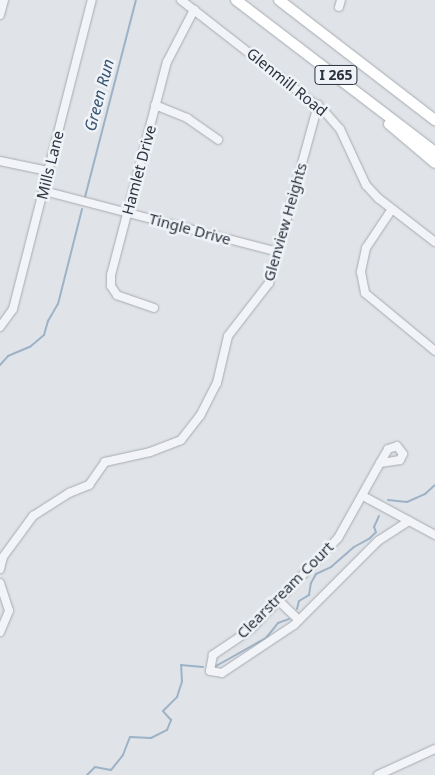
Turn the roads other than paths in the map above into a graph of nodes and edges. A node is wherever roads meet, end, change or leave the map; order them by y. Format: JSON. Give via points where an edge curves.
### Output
{"nodes":[{"id":1,"x":4,"y":0,"type":"edge"},
{"id":2,"x":92,"y":0,"type":"edge"},
{"id":3,"x":181,"y":0,"type":"edge"},
{"id":4,"x":236,"y":0,"type":"edge"},
{"id":5,"x":279,"y":0,"type":"edge"},
{"id":6,"x":194,"y":10,"type":"junction"},
{"id":7,"x":0,"y":14,"type":"edge"},
{"id":8,"x":327,"y":68,"type":"junction"},
{"id":9,"x":318,"y":105,"type":"junction"},
{"id":10,"x":155,"y":106,"type":"junction"},
{"id":11,"x":435,"y":120,"type":"edge"},
{"id":12,"x":218,"y":140,"type":"dead end"},
{"id":13,"x":435,"y":152,"type":"edge"},
{"id":14,"x":0,"y":160,"type":"edge"},
{"id":15,"x":435,"y":163,"type":"edge"},
{"id":16,"x":48,"y":171,"type":"junction"},
{"id":17,"x":44,"y":191,"type":"junction"},
{"id":18,"x":392,"y":209,"type":"junction"},
{"id":19,"x":127,"y":212,"type":"junction"},
{"id":20,"x":435,"y":242,"type":"edge"},
{"id":21,"x":278,"y":252,"type":"junction"},
{"id":22,"x":154,"y":308,"type":"dead end"},
{"id":23,"x":0,"y":327,"type":"edge"},
{"id":24,"x":435,"y":351,"type":"edge"},
{"id":25,"x":380,"y":463,"type":"dead end"},
{"id":26,"x":363,"y":496,"type":"junction"},
{"id":27,"x":409,"y":521,"type":"junction"},
{"id":28,"x":435,"y":536,"type":"edge"},
{"id":29,"x":0,"y":569,"type":"edge"},
{"id":30,"x":0,"y":583,"type":"edge"},
{"id":31,"x":278,"y":600,"type":"junction"},
{"id":32,"x":299,"y":620,"type":"junction"},
{"id":33,"x":0,"y":632,"type":"edge"},
{"id":34,"x":435,"y":749,"type":"edge"},
{"id":35,"x":389,"y":773,"type":"edge"},
{"id":36,"x":378,"y":775,"type":"edge"}],
"edges":[{"from":1,"to":7,"type":"street"},
{"from":2,"to":16,"type":"street","name":"Mills Lane"},
{"from":3,"to":6,"type":"street","name":"Glenmill Road"},
{"from":4,"to":8,"type":"highway","number":"I 265"},
{"from":5,"to":11,"type":"highway","number":"I 265"},
{"from":6,"to":9,"type":"street","name":"Glenmill Road"},
{"from":6,"to":10,"type":"street","name":"Hamlet Drive","via":[[172,48]]},
{"from":8,"to":13,"type":"highway","number":"I 265"},
{"from":8,"to":15,"type":"highway"},
{"from":9,"to":18,"type":"street","name":"Glenmill Road","via":[[340,129],[366,185]]},
{"from":9,"to":21,"type":"street","name":"Glenview Heights"},
{"from":10,"to":12,"type":"street","via":[[187,118]]},
{"from":10,"to":19,"type":"street","name":"Hamlet Drive"},
{"from":14,"to":16,"type":"street"},
{"from":16,"to":17,"type":"street","name":"Mills Lane"},
{"from":17,"to":19,"type":"street","name":"Tingle Drive"},
{"from":17,"to":23,"type":"street","name":"Mills Lane","via":[[13,309]]},
{"from":18,"to":20,"type":"street","name":"Glenmill Road"},
{"from":18,"to":24,"type":"street","via":[[366,248],[361,272],[365,293]]},
{"from":19,"to":21,"type":"street","name":"Tingle Drive"},
{"from":19,"to":22,"type":"street","name":"Hamlet Drive","via":[[111,275],[112,286],[121,298]]},
{"from":21,"to":29,"type":"street","name":"Glenview Heights","via":[[262,296],[224,343],[221,368],[210,400],[181,440],[150,452],[105,462],[89,485],[69,492],[33,516],[4,557]]},
{"from":25,"to":26,"type":"street","name":"Clearstream Court"},
{"from":26,"to":27,"type":"street"},
{"from":26,"to":31,"type":"street","name":"Clearstream Court","via":[[338,538]]},
{"from":27,"to":28,"type":"street"},
{"from":27,"to":32,"type":"street","name":"Clearstream Court","via":[[378,541]]},
{"from":30,"to":33,"type":"street","via":[[9,611]]},
{"from":31,"to":32,"type":"street"},
{"from":31,"to":32,"type":"street","name":"Clearstream Court","via":[[244,634],[213,655],[210,671],[222,673]]},
{"from":34,"to":35,"type":"street"},
{"from":35,"to":36,"type":"street"}]}
